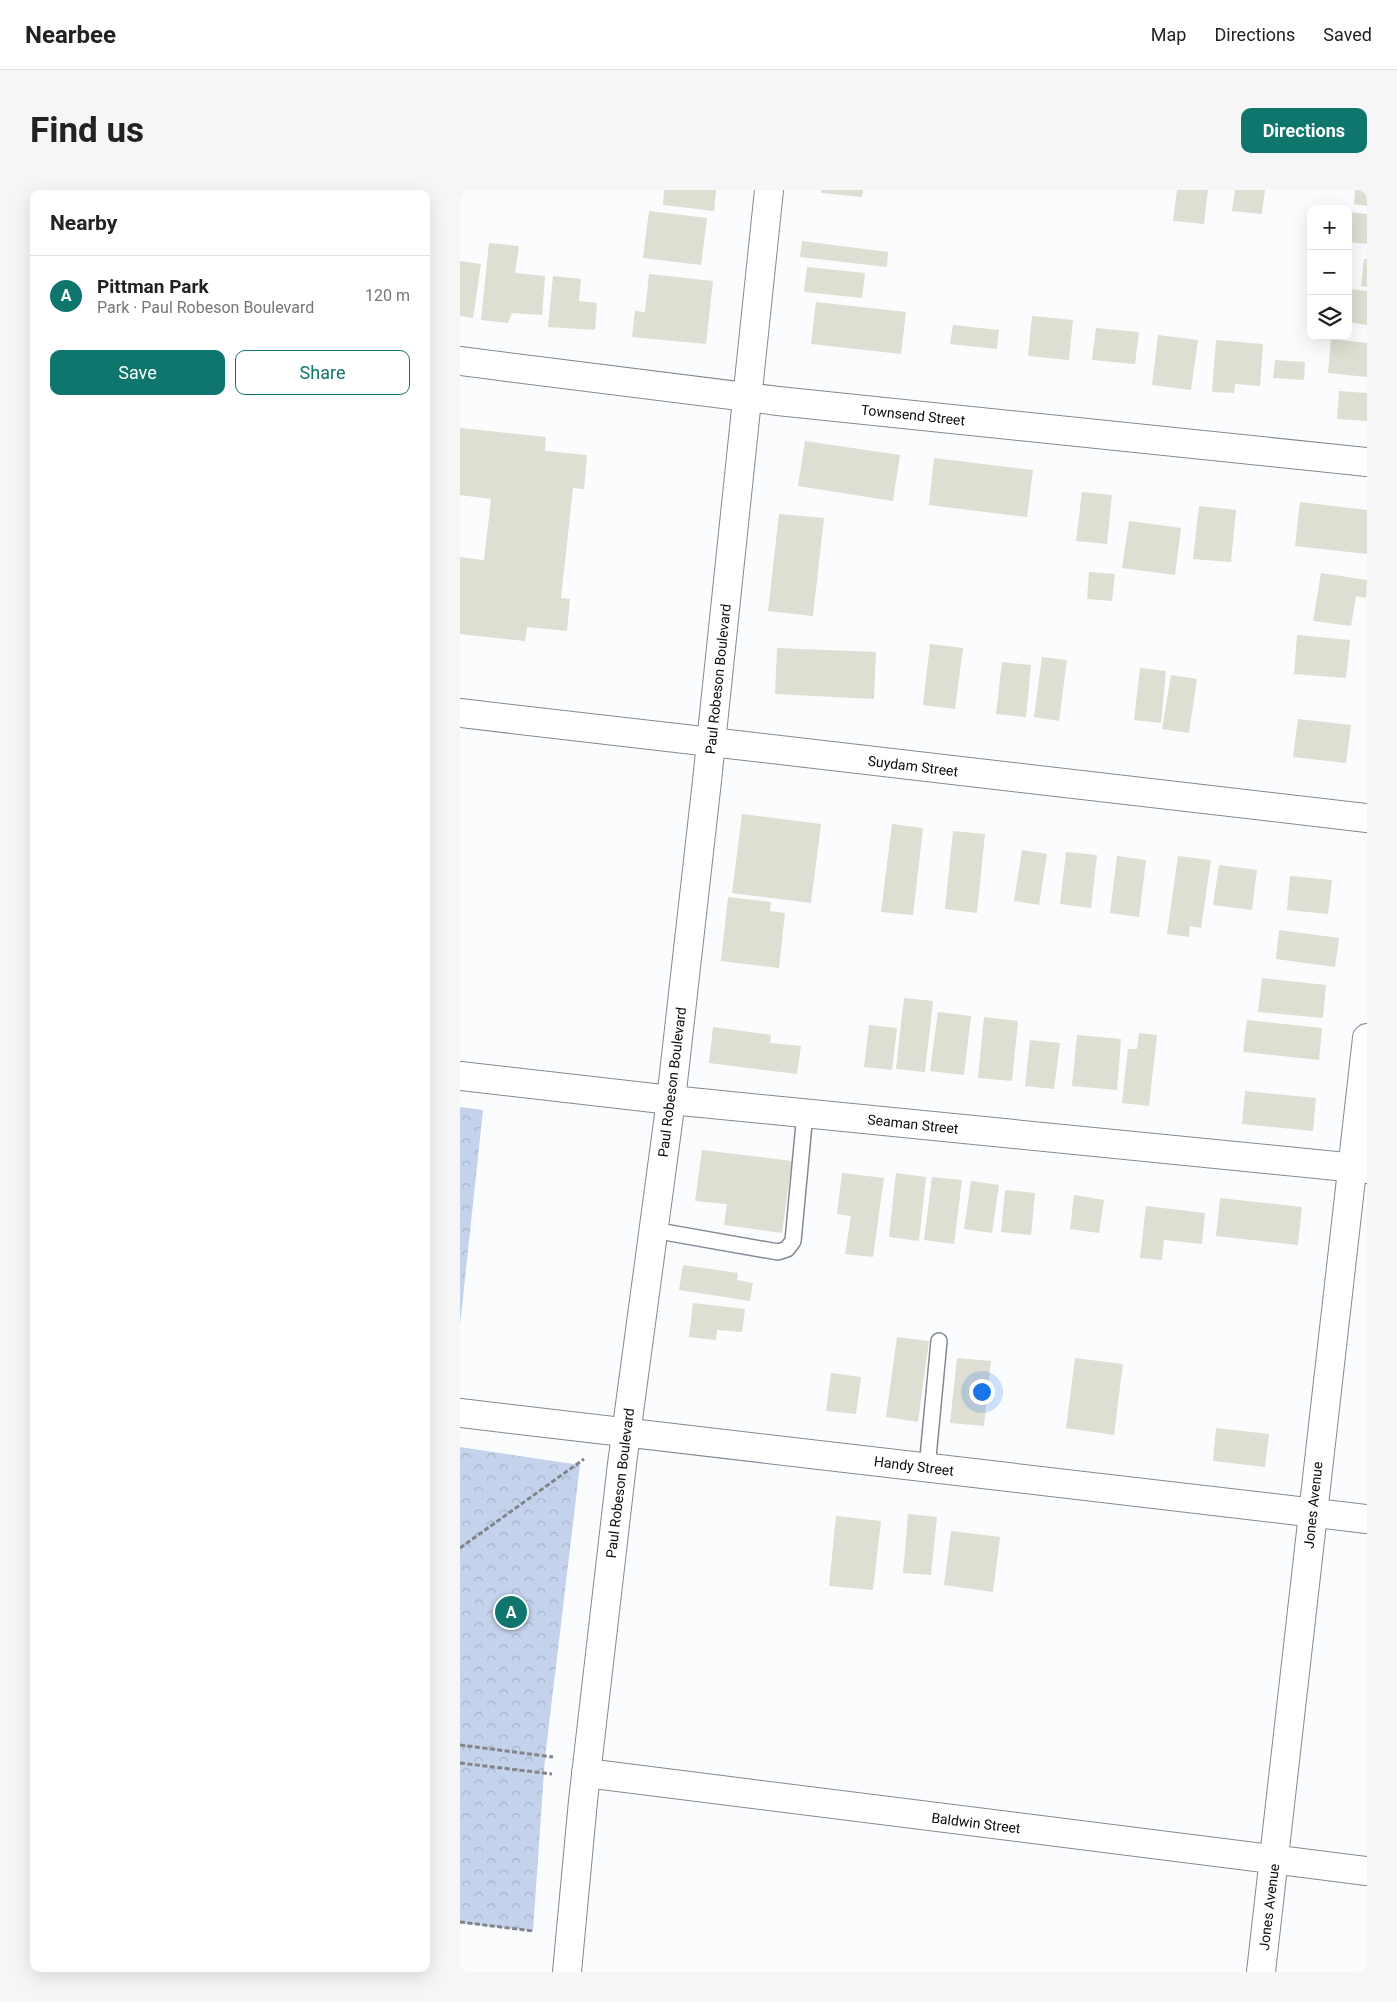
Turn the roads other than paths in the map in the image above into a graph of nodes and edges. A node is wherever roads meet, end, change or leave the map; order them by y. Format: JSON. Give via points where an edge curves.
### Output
{"nodes":[{"id":1,"x":768,"y":190,"type":"edge"},
{"id":2,"x":460,"y":361,"type":"edge"},
{"id":3,"x":748,"y":397,"type":"junction"},
{"id":4,"x":1367,"y":462,"type":"edge"},
{"id":5,"x":460,"y":713,"type":"edge"},
{"id":6,"x":711,"y":742,"type":"junction"},
{"id":7,"x":1367,"y":818,"type":"edge"},
{"id":8,"x":1367,"y":1038,"type":"edge"},
{"id":9,"x":460,"y":1076,"type":"edge"},
{"id":10,"x":671,"y":1100,"type":"junction"},
{"id":11,"x":805,"y":1113,"type":"junction"},
{"id":12,"x":1360,"y":1168,"type":"edge"},
{"id":13,"x":653,"y":1230,"type":"junction"},
{"id":14,"x":939,"y":1341,"type":"dead end"},
{"id":15,"x":460,"y":1413,"type":"edge"},
{"id":16,"x":626,"y":1432,"type":"junction"},
{"id":17,"x":927,"y":1468,"type":"junction"},
{"id":18,"x":1312,"y":1512,"type":"junction"},
{"id":19,"x":1367,"y":1519,"type":"edge"},
{"id":20,"x":586,"y":1773,"type":"junction"},
{"id":21,"x":1274,"y":1860,"type":"junction"},
{"id":22,"x":1367,"y":1871,"type":"edge"},
{"id":23,"x":567,"y":1972,"type":"edge"},
{"id":24,"x":1261,"y":1972,"type":"edge"}],
"edges":[{"from":1,"to":3,"type":"street","name":"Paul Robeson Boulevard"},
{"from":2,"to":3,"type":"street","name":"Townsend Street"},
{"from":3,"to":4,"type":"street","name":"Townsend Street"},
{"from":3,"to":6,"type":"street","name":"Paul Robeson Boulevard"},
{"from":5,"to":6,"type":"street","name":"Suydam Street"},
{"from":6,"to":7,"type":"street","name":"Suydam Street"},
{"from":6,"to":10,"type":"street","name":"Paul Robeson Boulevard"},
{"from":8,"to":12,"type":"street","name":"Jones Avenue"},
{"from":9,"to":10,"type":"street","name":"Seaman Street"},
{"from":10,"to":11,"type":"street","name":"Seaman Street"},
{"from":10,"to":13,"type":"street","name":"Paul Robeson Boulevard"},
{"from":11,"to":12,"type":"street","name":"Seaman Street"},
{"from":11,"to":13,"type":"lane","via":[[792,1241],[787,1249],[778,1252]]},
{"from":12,"to":18,"type":"street","name":"Jones Avenue"},
{"from":13,"to":16,"type":"street","name":"Paul Robeson Boulevard"},
{"from":14,"to":17,"type":"lane"},
{"from":15,"to":16,"type":"street","name":"Handy Street"},
{"from":16,"to":17,"type":"street","name":"Handy Street"},
{"from":16,"to":20,"type":"street","name":"Paul Robeson Boulevard"},
{"from":17,"to":18,"type":"street","name":"Handy Street"},
{"from":18,"to":19,"type":"street","name":"Handy Street"},
{"from":18,"to":21,"type":"street","name":"Jones Avenue"},
{"from":20,"to":21,"type":"street","name":"Baldwin Street"},
{"from":20,"to":23,"type":"street","name":"Paul Robeson Boulevard"},
{"from":21,"to":22,"type":"street","name":"Baldwin Street"},
{"from":21,"to":24,"type":"street","name":"Jones Avenue"}]}
